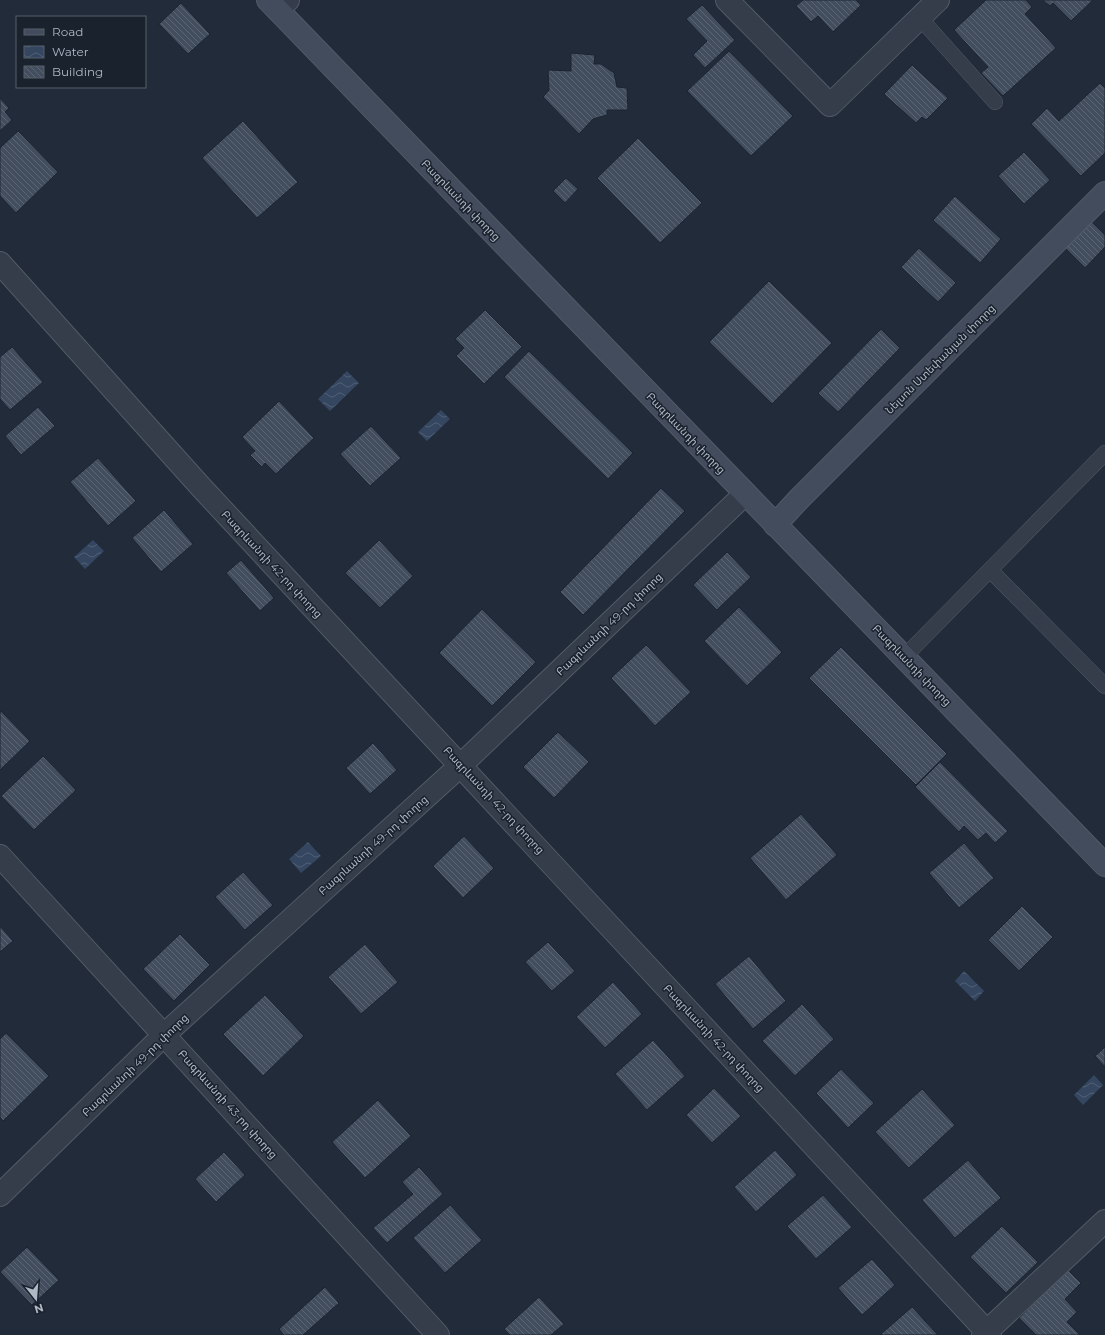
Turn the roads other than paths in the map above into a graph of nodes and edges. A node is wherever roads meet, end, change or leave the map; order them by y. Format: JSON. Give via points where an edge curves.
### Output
{"nodes":[{"id":1,"x":727,"y":0,"type":"edge"},
{"id":2,"x":938,"y":0,"type":"edge"},
{"id":3,"x":278,"y":3,"type":"edge"},
{"id":4,"x":920,"y":18,"type":"junction"},
{"id":5,"x":995,"y":102,"type":"dead end"},
{"id":6,"x":1105,"y":193,"type":"edge"},
{"id":7,"x":0,"y":263,"type":"edge"},
{"id":8,"x":1105,"y":453,"type":"edge"},
{"id":9,"x":745,"y":494,"type":"junction"},
{"id":10,"x":775,"y":525,"type":"junction"},
{"id":11,"x":990,"y":570,"type":"junction"},
{"id":12,"x":904,"y":657,"type":"junction"},
{"id":13,"x":1105,"y":686,"type":"edge"},
{"id":14,"x":461,"y":765,"type":"junction"},
{"id":15,"x":0,"y":856,"type":"edge"},
{"id":16,"x":1104,"y":862,"type":"edge"},
{"id":17,"x":165,"y":1034,"type":"junction"},
{"id":18,"x":0,"y":1195,"type":"edge"},
{"id":19,"x":1105,"y":1221,"type":"edge"},
{"id":20,"x":987,"y":1334,"type":"edge"},
{"id":21,"x":438,"y":1335,"type":"edge"}],
"edges":[{"from":1,"to":4,"type":"street","via":[[830,105]]},
{"from":2,"to":4,"type":"street"},
{"from":3,"to":9,"type":"main road","name":"Բագրևանդի փողոց"},
{"from":4,"to":5,"type":"lane"},
{"from":6,"to":10,"type":"main road","name":"Նելսոն Ստեփանյան փողոց"},
{"from":7,"to":14,"type":"street","name":"Բագրևանդի 42-րդ փողոց","via":[[200,486]]},
{"from":8,"to":11,"type":"lane"},
{"from":9,"to":10,"type":"main road","name":"Բագրևանդի փողոց"},
{"from":9,"to":14,"type":"street","name":"Բագրևանդի 49-րդ փողոց"},
{"from":10,"to":12,"type":"main road","name":"Բագրևանդի փողոց"},
{"from":11,"to":12,"type":"lane"},
{"from":11,"to":13,"type":"lane"},
{"from":12,"to":16,"type":"main road","name":"Բագրևանդի փողոց"},
{"from":14,"to":17,"type":"street","name":"Բագրևանդի 49-րդ փողոց"},
{"from":14,"to":20,"type":"street","name":"Բագրևանդի 42-րդ փողոց"},
{"from":15,"to":17,"type":"street","name":"Բագրևանդի 43-րդ փողոց"},
{"from":17,"to":18,"type":"street","name":"Բագրևանդի 49-րդ փողոց"},
{"from":17,"to":21,"type":"street","name":"Բագրևանդի 43-րդ փողոց"},
{"from":19,"to":20,"type":"street"}]}
